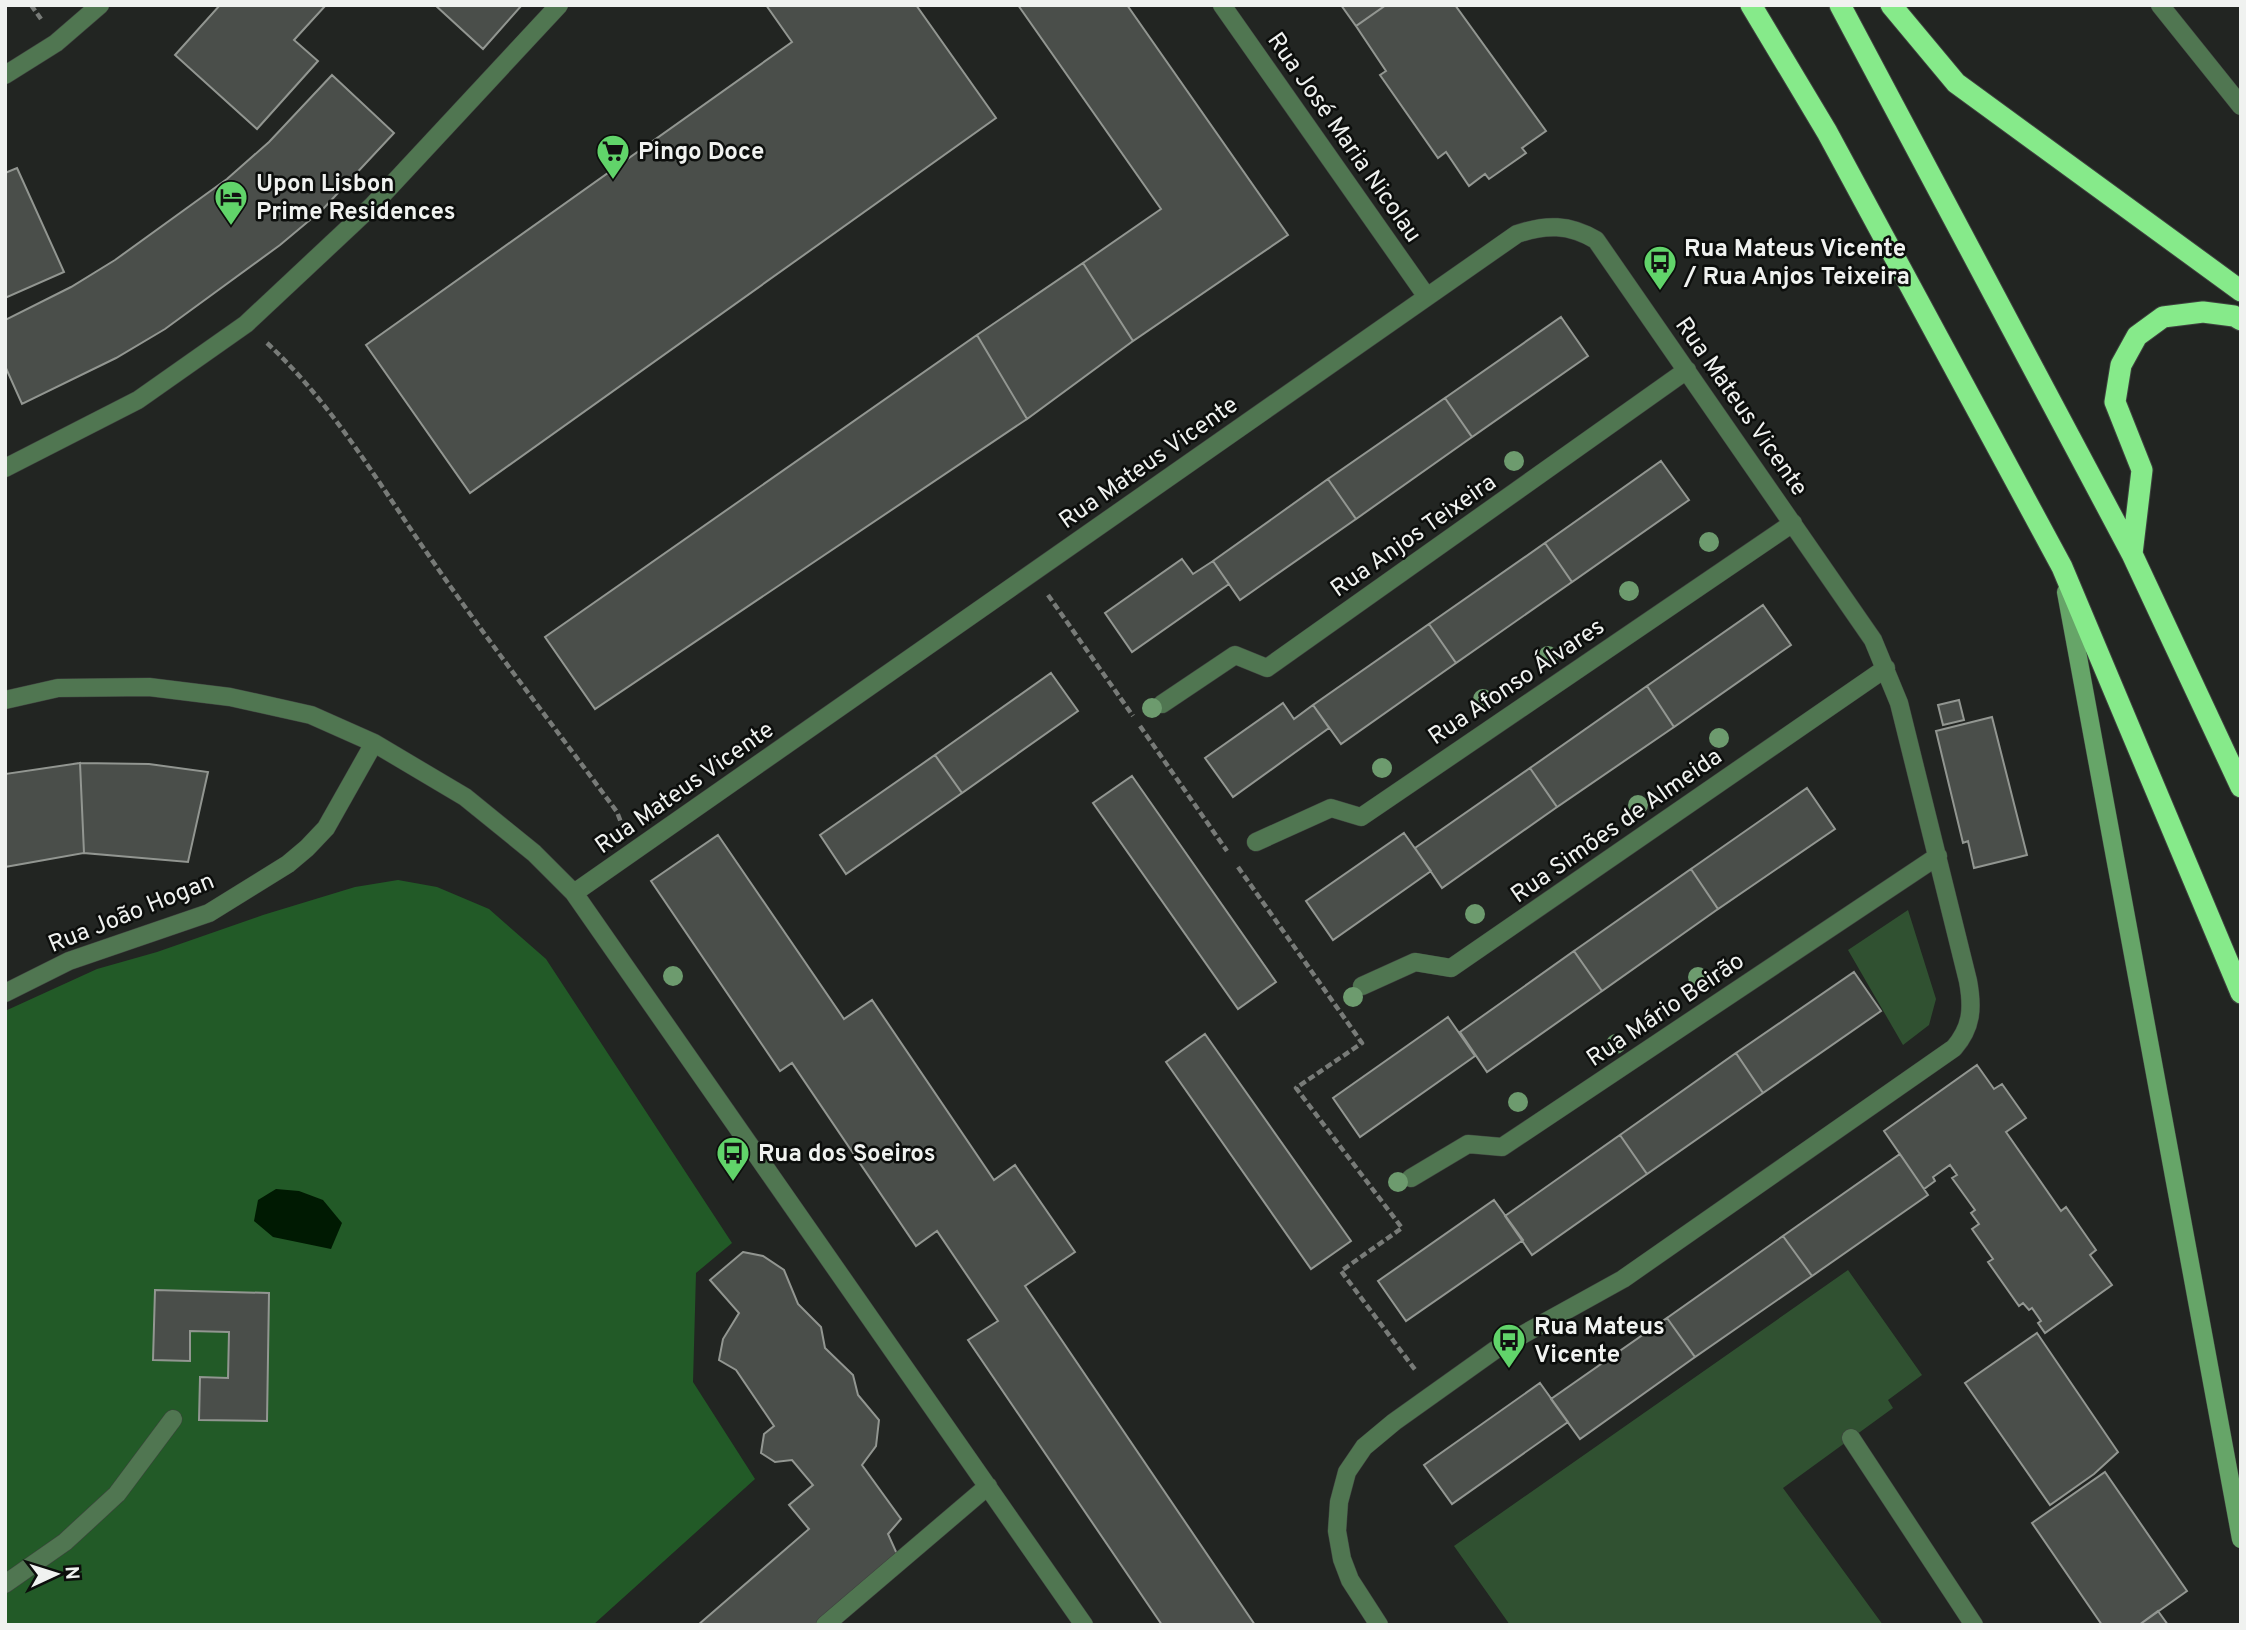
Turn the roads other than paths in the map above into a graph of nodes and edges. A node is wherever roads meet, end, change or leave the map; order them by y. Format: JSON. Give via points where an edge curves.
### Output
{"nodes":[{"id":1,"x":100,"y":5,"type":"edge"},
{"id":2,"x":559,"y":5,"type":"edge"},
{"id":3,"x":1222,"y":5,"type":"edge"},
{"id":4,"x":1751,"y":5,"type":"edge"},
{"id":5,"x":1840,"y":5,"type":"edge"},
{"id":6,"x":1891,"y":5,"type":"edge"},
{"id":7,"x":2161,"y":5,"type":"edge"},
{"id":8,"x":5,"y":75,"type":"edge"},
{"id":9,"x":2241,"y":106,"type":"edge"},
{"id":10,"x":2241,"y":291,"type":"edge"},
{"id":11,"x":1427,"y":297,"type":"junction"},
{"id":12,"x":2241,"y":320,"type":"edge"},
{"id":13,"x":1687,"y":370,"type":"junction"},
{"id":14,"x":5,"y":468,"type":"edge"},
{"id":15,"x":1793,"y":523,"type":"junction"},
{"id":16,"x":2132,"y":554,"type":"junction"},
{"id":17,"x":2062,"y":567,"type":"junction"},
{"id":18,"x":1886,"y":668,"type":"junction"},
{"id":19,"x":5,"y":700,"type":"edge"},
{"id":20,"x":1162,"y":704,"type":"dead end"},
{"id":21,"x":374,"y":743,"type":"junction"},
{"id":22,"x":2241,"y":788,"type":"edge"},
{"id":23,"x":1256,"y":842,"type":"dead end"},
{"id":24,"x":1938,"y":856,"type":"junction"},
{"id":25,"x":574,"y":893,"type":"junction"},
{"id":26,"x":1362,"y":986,"type":"dead end"},
{"id":27,"x":5,"y":993,"type":"edge"},
{"id":28,"x":2241,"y":993,"type":"edge"},
{"id":29,"x":1411,"y":1178,"type":"dead end"},
{"id":30,"x":173,"y":1419,"type":"dead end"},
{"id":31,"x":1851,"y":1438,"type":"dead end"},
{"id":32,"x":988,"y":1486,"type":"junction"},
{"id":33,"x":2241,"y":1539,"type":"edge"},
{"id":34,"x":5,"y":1584,"type":"edge"},
{"id":35,"x":825,"y":1625,"type":"edge"},
{"id":36,"x":1084,"y":1625,"type":"edge"},
{"id":37,"x":1379,"y":1625,"type":"edge"},
{"id":38,"x":1974,"y":1625,"type":"edge"}],
"edges":[{"from":1,"to":8,"type":"street","via":[[55,43]]},
{"from":2,"to":14,"type":"street","via":[[373,205],[246,324],[138,400]]},
{"from":3,"to":11,"type":"street","name":"Rua José Maria Nicolau"},
{"from":4,"to":17,"type":"highway","via":[[1827,132]]},
{"from":5,"to":16,"type":"highway"},
{"from":6,"to":10,"type":"highway","via":[[1956,83]]},
{"from":7,"to":9,"type":"street"},
{"from":11,"to":13,"type":"street","name":"Rua Mateus Vicente","via":[[1517,234],[1538,226],[1580,231],[1609,256]]},
{"from":11,"to":25,"type":"street","name":"Rua Mateus Vicente"},
{"from":12,"to":16,"type":"highway","via":[[2203,312],[2164,317],[2137,336],[2121,365],[2115,402],[2142,470]]},
{"from":13,"to":15,"type":"street","name":"Rua Mateus Vicente"},
{"from":13,"to":20,"type":"street","name":"Rua Anjos Teixeira","via":[[1267,668],[1235,655]]},
{"from":15,"to":18,"type":"street","name":"Rua Mateus Vicente","via":[[1873,640]]},
{"from":15,"to":23,"type":"street","name":"Rua Afonso Álvares","via":[[1360,817],[1331,808]]},
{"from":16,"to":22,"type":"highway"},
{"from":17,"to":28,"type":"highway"},
{"from":17,"to":33,"type":"main road"},
{"from":18,"to":24,"type":"street","name":"Rua Mateus Vicente"},
{"from":18,"to":26,"type":"street","name":"Rua Simões de Almeida","via":[[1451,968],[1415,962]]},
{"from":19,"to":21,"type":"street","via":[[58,688],[149,687],[230,696],[311,715]]},
{"from":21,"to":25,"type":"street","via":[[465,797],[534,853]]},
{"from":21,"to":27,"type":"street","name":"Rua João Hogan","via":[[326,828],[288,864],[209,913],[69,961]]},
{"from":24,"to":29,"type":"street","name":"Rua Mário Beirão","via":[[1502,1147],[1468,1144]]},
{"from":24,"to":37,"type":"street","name":"Rua Mateus Vicente","via":[[1971,1000],[1971,1019],[1964,1036],[1954,1048],[1623,1279],[1495,1350],[1364,1447],[1347,1472],[1337,1531],[1350,1580]]},
{"from":25,"to":32,"type":"street"},
{"from":30,"to":34,"type":"street","via":[[117,1494],[65,1542]]},
{"from":31,"to":38,"type":"street"},
{"from":32,"to":35,"type":"street"},
{"from":32,"to":36,"type":"street"}]}
